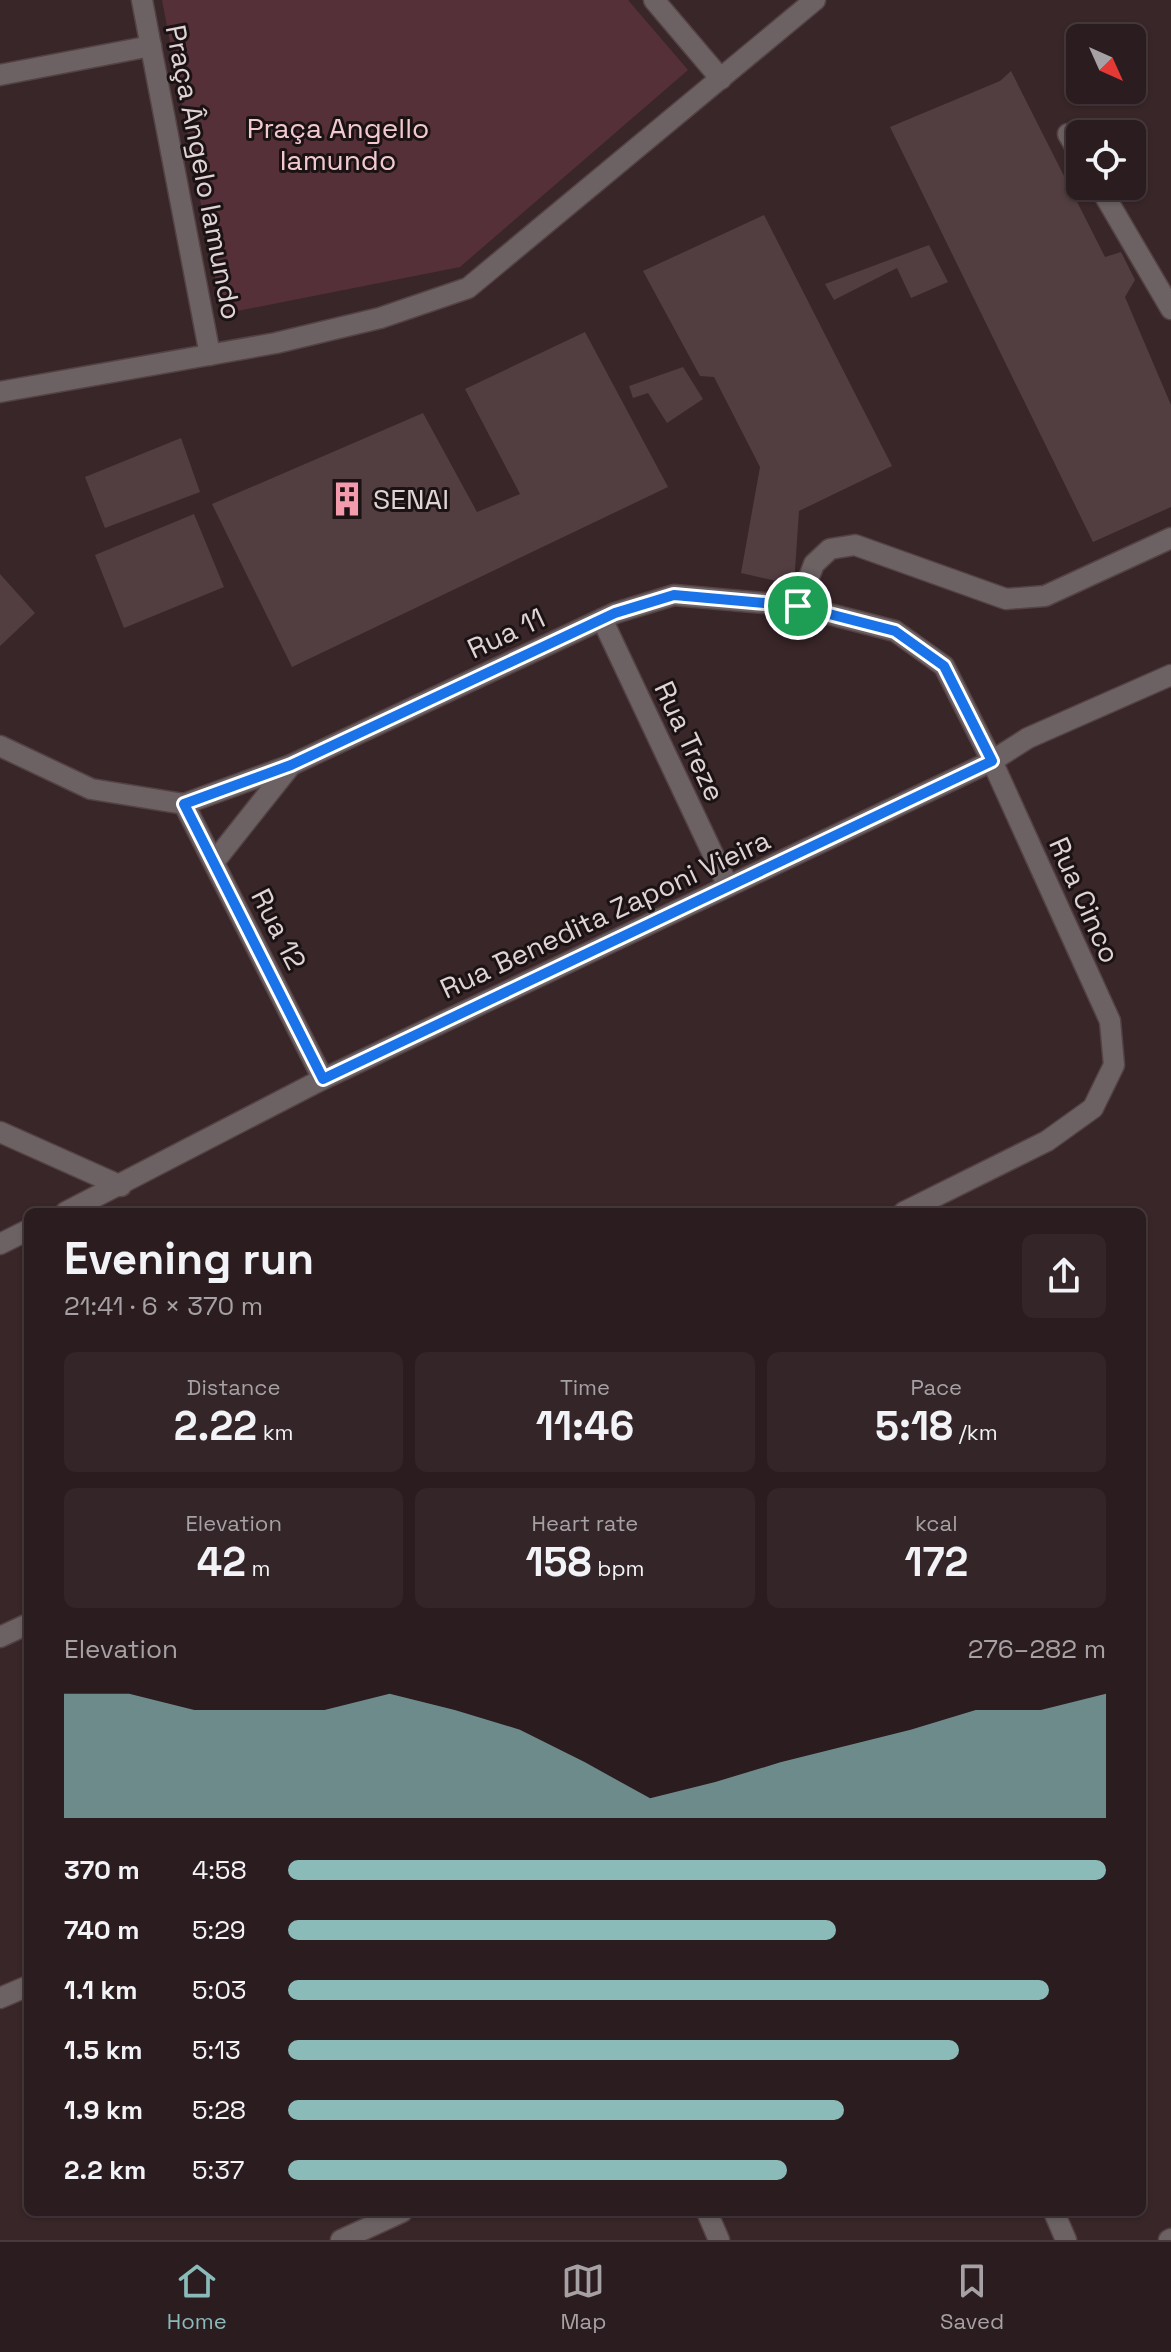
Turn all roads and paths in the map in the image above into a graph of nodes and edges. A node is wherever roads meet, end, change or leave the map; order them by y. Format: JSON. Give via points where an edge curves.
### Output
{"nodes":[{"id":1,"x":142,"y":0,"type":"edge"},
{"id":2,"x":654,"y":0,"type":"edge"},
{"id":3,"x":815,"y":0,"type":"edge"},
{"id":4,"x":151,"y":46,"type":"junction"},
{"id":5,"x":0,"y":75,"type":"edge"},
{"id":6,"x":721,"y":79,"type":"junction"},
{"id":7,"x":1107,"y":200,"type":"edge"},
{"id":8,"x":1171,"y":309,"type":"edge"},
{"id":9,"x":210,"y":355,"type":"junction"},
{"id":10,"x":0,"y":392,"type":"edge"},
{"id":11,"x":1171,"y":538,"type":"edge"},
{"id":12,"x":798,"y":606,"type":"junction"},
{"id":13,"x":602,"y":619,"type":"junction"},
{"id":14,"x":1171,"y":675,"type":"edge"},
{"id":15,"x":0,"y":746,"type":"edge"},
{"id":16,"x":992,"y":761,"type":"junction"},
{"id":17,"x":291,"y":765,"type":"junction"},
{"id":18,"x":184,"y":804,"type":"junction"},
{"id":19,"x":214,"y":862,"type":"junction"},
{"id":20,"x":728,"y":886,"type":"junction"},
{"id":21,"x":323,"y":1079,"type":"junction"},
{"id":22,"x":0,"y":1132,"type":"edge"},
{"id":23,"x":121,"y":1186,"type":"junction"},
{"id":24,"x":74,"y":1208,"type":"edge"},
{"id":25,"x":912,"y":1208,"type":"edge"},
{"id":26,"x":24,"y":1232,"type":"edge"},
{"id":27,"x":0,"y":1244,"type":"edge"},
{"id":28,"x":24,"y":1625,"type":"edge"},
{"id":29,"x":2,"y":1630,"type":"edge"},
{"id":30,"x":24,"y":1988,"type":"edge"},
{"id":31,"x":0,"y":1998,"type":"edge"},
{"id":32,"x":393,"y":2216,"type":"edge"},
{"id":33,"x":709,"y":2216,"type":"edge"},
{"id":34,"x":1056,"y":2216,"type":"edge"},
{"id":35,"x":341,"y":2240,"type":"edge"},
{"id":36,"x":719,"y":2240,"type":"edge"},
{"id":37,"x":1066,"y":2240,"type":"edge"}],
"edges":[{"from":1,"to":4,"type":"street","name":"Praça Ângelo Iamundo"},
{"from":2,"to":6,"type":"street"},
{"from":3,"to":6,"type":"street"},
{"from":4,"to":5,"type":"street"},
{"from":4,"to":9,"type":"street","name":"Praça Ângelo Iamundo"},
{"from":6,"to":9,"type":"street","via":[[468,288],[380,318]]},
{"from":7,"to":8,"type":"street"},
{"from":9,"to":10,"type":"street"},
{"from":11,"to":12,"type":"street","via":[[1045,596],[1006,599],[855,545],[830,549],[814,564]]},
{"from":12,"to":13,"type":"street","name":"Rua 11","via":[[674,595]]},
{"from":12,"to":16,"type":"street","name":"Rua 11","via":[[895,631],[944,666]]},
{"from":13,"to":17,"type":"street","name":"Rua 11"},
{"from":13,"to":20,"type":"street","name":"Rua Treze"},
{"from":14,"to":16,"type":"street","name":"Rua Benedita Zaponi Vieira","via":[[1028,738]]},
{"from":15,"to":18,"type":"street","name":"Rua 11","via":[[91,789]]},
{"from":16,"to":20,"type":"street","name":"Rua Benedita Zaponi Vieira"},
{"from":16,"to":25,"type":"street","name":"Rua Cinco","via":[[1110,1021],[1114,1065],[1093,1108],[1047,1141]]},
{"from":17,"to":18,"type":"street","name":"Rua 11"},
{"from":17,"to":19,"type":"street"},
{"from":18,"to":19,"type":"street","name":"Rua 12"},
{"from":19,"to":21,"type":"street","name":"Rua 12"},
{"from":20,"to":21,"type":"street","name":"Rua Benedita Zaponi Vieira"},
{"from":21,"to":23,"type":"street","name":"Rua Benedita Zaponi Vieira"},
{"from":22,"to":23,"type":"street"},
{"from":23,"to":24,"type":"street","name":"Rua Benedita Zaponi Vieira"},
{"from":26,"to":27,"type":"street"},
{"from":28,"to":29,"type":"street"},
{"from":30,"to":31,"type":"street"},
{"from":32,"to":35,"type":"street"},
{"from":33,"to":36,"type":"street"},
{"from":34,"to":37,"type":"street"}]}
